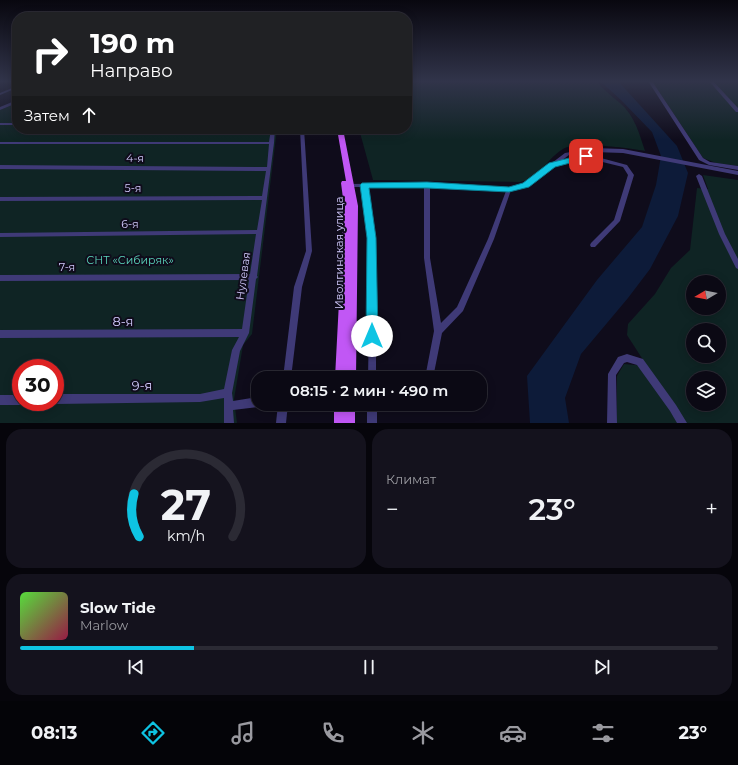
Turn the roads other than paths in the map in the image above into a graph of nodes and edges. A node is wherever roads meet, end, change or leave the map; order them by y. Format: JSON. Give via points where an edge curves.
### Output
{"nodes":[{"id":1,"x":663,"y":101,"type":"edge"},
{"id":2,"x":729,"y":101,"type":"edge"},
{"id":3,"x":12,"y":104,"type":"edge"},
{"id":4,"x":0,"y":108,"type":"edge"},
{"id":5,"x":738,"y":111,"type":"edge"},
{"id":6,"x":0,"y":124,"type":"edge"},
{"id":7,"x":12,"y":124,"type":"edge"},
{"id":8,"x":273,"y":134,"type":"edge"},
{"id":9,"x":302,"y":134,"type":"edge"},
{"id":10,"x":336,"y":134,"type":"edge"},
{"id":11,"x":341,"y":134,"type":"edge"},
{"id":12,"x":0,"y":143,"type":"edge"},
{"id":13,"x":272,"y":144,"type":"junction"},
{"id":14,"x":552,"y":165,"type":"junction"},
{"id":15,"x":0,"y":166,"type":"edge"},
{"id":16,"x":738,"y":168,"type":"edge"},
{"id":17,"x":269,"y":169,"type":"junction"},
{"id":18,"x":738,"y":173,"type":"edge"},
{"id":19,"x":699,"y":176,"type":"dead end"},
{"id":20,"x":351,"y":185,"type":"junction"},
{"id":21,"x":364,"y":185,"type":"junction"},
{"id":22,"x":427,"y":185,"type":"junction"},
{"id":23,"x":509,"y":189,"type":"junction"},
{"id":24,"x":0,"y":198,"type":"edge"},
{"id":25,"x":265,"y":198,"type":"junction"},
{"id":26,"x":260,"y":232,"type":"junction"},
{"id":27,"x":0,"y":235,"type":"edge"},
{"id":28,"x":593,"y":245,"type":"dead end"},
{"id":29,"x":738,"y":266,"type":"edge"},
{"id":30,"x":254,"y":277,"type":"junction"},
{"id":31,"x":0,"y":278,"type":"edge"},
{"id":32,"x":438,"y":331,"type":"junction"},
{"id":33,"x":245,"y":333,"type":"junction"},
{"id":34,"x":0,"y":334,"type":"edge"},
{"id":35,"x":288,"y":371,"type":"edge"},
{"id":36,"x":341,"y":371,"type":"edge"},
{"id":37,"x":350,"y":371,"type":"edge"},
{"id":38,"x":372,"y":371,"type":"edge"},
{"id":39,"x":430,"y":371,"type":"edge"},
{"id":40,"x":228,"y":393,"type":"junction"},
{"id":41,"x":64,"y":399,"type":"edge"},
{"id":42,"x":0,"y":400,"type":"edge"},
{"id":43,"x":12,"y":400,"type":"edge"},
{"id":44,"x":251,"y":403,"type":"edge"},
{"id":45,"x":228,"y":406,"type":"junction"},
{"id":46,"x":282,"y":411,"type":"edge"},
{"id":47,"x":340,"y":411,"type":"edge"},
{"id":48,"x":349,"y":411,"type":"edge"},
{"id":49,"x":372,"y":411,"type":"edge"},
{"id":50,"x":229,"y":423,"type":"edge"},
{"id":51,"x":281,"y":423,"type":"edge"},
{"id":52,"x":340,"y":423,"type":"edge"},
{"id":53,"x":349,"y":423,"type":"edge"},
{"id":54,"x":372,"y":423,"type":"edge"},
{"id":55,"x":612,"y":423,"type":"edge"},
{"id":56,"x":682,"y":423,"type":"edge"}],
"edges":[{"from":1,"to":16,"type":"street","via":[[701,159]]},
{"from":2,"to":5,"type":"street"},
{"from":3,"to":4,"type":"street"},
{"from":6,"to":7,"type":"street"},
{"from":8,"to":13,"type":"street","name":"Нулевая"},
{"from":9,"to":35,"type":"street","via":[[308,251],[298,287]]},
{"from":10,"to":36,"type":"main road","name":"Иволгинская улица","via":[[348,206]]},
{"from":11,"to":20,"type":"main road","name":"Иволгинская улица"},
{"from":12,"to":13,"type":"street"},
{"from":13,"to":17,"type":"street","name":"Нулевая"},
{"from":14,"to":18,"type":"street","via":[[567,154],[584,151],[623,151]]},
{"from":14,"to":23,"type":"street","via":[[526,185]]},
{"from":14,"to":28,"type":"street","via":[[586,156],[625,166],[630,175],[617,221]]},
{"from":15,"to":17,"type":"street","name":"4-я"},
{"from":17,"to":25,"type":"street","name":"Нулевая"},
{"from":19,"to":29,"type":"street"},
{"from":20,"to":21,"type":"street"},
{"from":20,"to":37,"type":"main road","name":"Иволгинская улица","via":[[354,206]]},
{"from":21,"to":22,"type":"street"},
{"from":21,"to":38,"type":"street","via":[[372,258]]},
{"from":22,"to":23,"type":"street"},
{"from":22,"to":32,"type":"street","via":[[427,258]]},
{"from":23,"to":32,"type":"street","via":[[491,239],[460,309]]},
{"from":24,"to":25,"type":"street","name":"5-я"},
{"from":25,"to":26,"type":"street","name":"Нулевая"},
{"from":26,"to":27,"type":"street","name":"6-я"},
{"from":26,"to":30,"type":"street","name":"Нулевая"},
{"from":30,"to":31,"type":"street","name":"7-я"},
{"from":30,"to":33,"type":"street","name":"Нулевая"},
{"from":32,"to":39,"type":"street"},
{"from":33,"to":34,"type":"street","name":"8-я"},
{"from":33,"to":40,"type":"street","name":"Нулевая","via":[[236,350]]},
{"from":40,"to":41,"type":"street","name":"9-я","via":[[200,398]]},
{"from":40,"to":45,"type":"street","name":"Нулевая"},
{"from":42,"to":43,"type":"street"},
{"from":44,"to":45,"type":"street"},
{"from":45,"to":50,"type":"street","name":"Нулевая"},
{"from":46,"to":51,"type":"street"},
{"from":47,"to":52,"type":"main road"},
{"from":48,"to":53,"type":"main road"},
{"from":49,"to":54,"type":"street"},
{"from":55,"to":56,"type":"street","via":[[612,374],[621,360],[627,358],[640,362]]}]}
